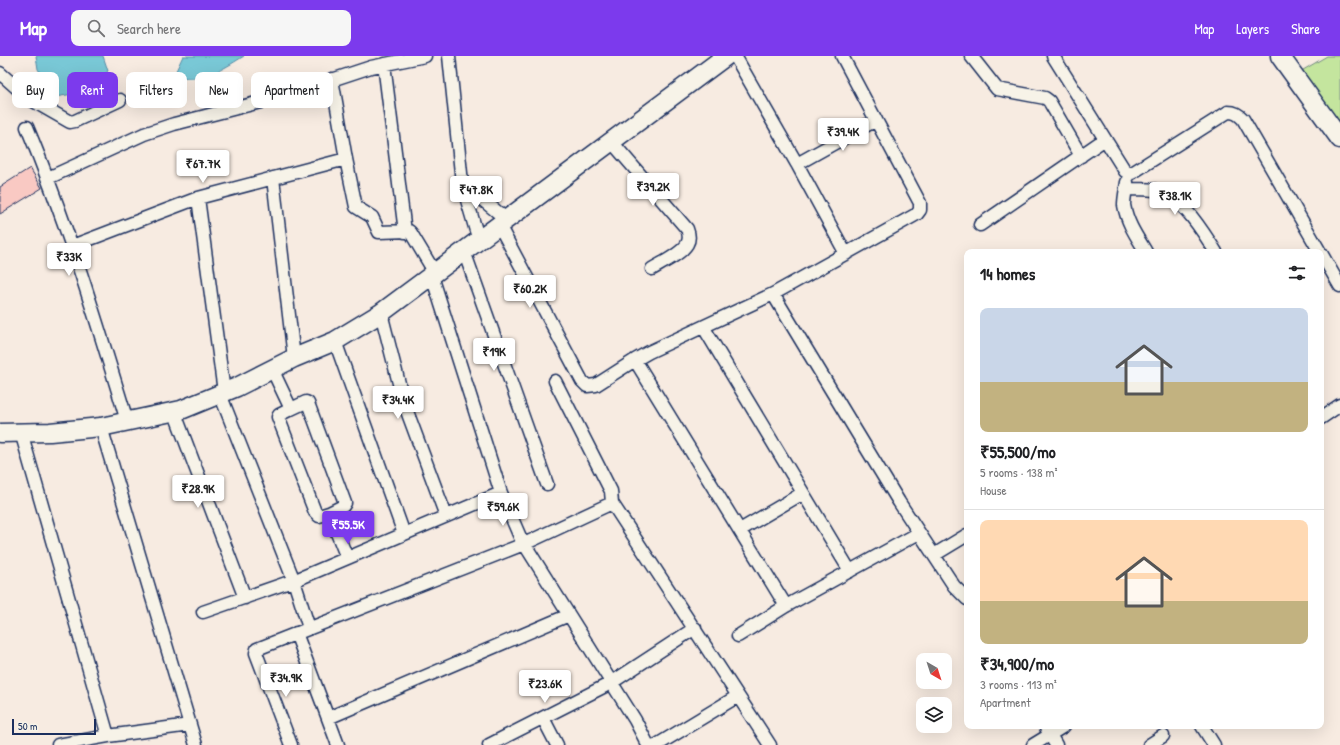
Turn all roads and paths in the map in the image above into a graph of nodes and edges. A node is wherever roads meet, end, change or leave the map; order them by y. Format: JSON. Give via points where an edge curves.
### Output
{"nodes":[{"id":1,"x":425,"y":56,"type":"edge"},
{"id":2,"x":449,"y":56,"type":"edge"},
{"id":3,"x":726,"y":56,"type":"edge"},
{"id":4,"x":735,"y":56,"type":"edge"},
{"id":5,"x":842,"y":56,"type":"edge"},
{"id":6,"x":971,"y":56,"type":"edge"},
{"id":7,"x":1053,"y":56,"type":"edge"},
{"id":8,"x":1280,"y":56,"type":"edge"},
{"id":9,"x":384,"y":64,"type":"junction"},
{"id":10,"x":0,"y":72,"type":"edge"},
{"id":11,"x":333,"y":80,"type":"edge"},
{"id":12,"x":333,"y":86,"type":"edge"},
{"id":13,"x":120,"y":100,"type":"dead end"},
{"id":14,"x":251,"y":105,"type":"edge"},
{"id":15,"x":876,"y":120,"type":"junction"},
{"id":16,"x":27,"y":127,"type":"dead end"},
{"id":17,"x":1105,"y":139,"type":"junction"},
{"id":18,"x":1340,"y":140,"type":"edge"},
{"id":19,"x":611,"y":141,"type":"junction"},
{"id":20,"x":1081,"y":156,"type":"junction"},
{"id":21,"x":346,"y":159,"type":"junction"},
{"id":22,"x":798,"y":164,"type":"junction"},
{"id":23,"x":1128,"y":173,"type":"junction"},
{"id":24,"x":48,"y":178,"type":"junction"},
{"id":25,"x":274,"y":178,"type":"junction"},
{"id":26,"x":462,"y":183,"type":"junction"},
{"id":27,"x":1126,"y":189,"type":"junction"},
{"id":28,"x":198,"y":198,"type":"junction"},
{"id":29,"x":503,"y":222,"type":"junction"},
{"id":30,"x":980,"y":225,"type":"dead end"},
{"id":31,"x":405,"y":232,"type":"junction"},
{"id":32,"x":479,"y":241,"type":"junction"},
{"id":33,"x":72,"y":246,"type":"junction"},
{"id":34,"x":1144,"y":249,"type":"edge"},
{"id":35,"x":1214,"y":249,"type":"edge"},
{"id":36,"x":1319,"y":249,"type":"edge"},
{"id":37,"x":464,"y":251,"type":"junction"},
{"id":38,"x":846,"y":254,"type":"junction"},
{"id":39,"x":1324,"y":258,"type":"edge"},
{"id":40,"x":652,"y":269,"type":"dead end"},
{"id":41,"x":433,"y":274,"type":"junction"},
{"id":42,"x":1340,"y":286,"type":"edge"},
{"id":43,"x":773,"y":294,"type":"junction"},
{"id":44,"x":382,"y":313,"type":"junction"},
{"id":45,"x":704,"y":328,"type":"junction"},
{"id":46,"x":335,"y":342,"type":"junction"},
{"id":47,"x":294,"y":358,"type":"junction"},
{"id":48,"x":635,"y":360,"type":"junction"},
{"id":49,"x":272,"y":369,"type":"junction"},
{"id":50,"x":555,"y":381,"type":"dead end"},
{"id":51,"x":222,"y":393,"type":"junction"},
{"id":52,"x":1340,"y":405,"type":"edge"},
{"id":53,"x":292,"y":409,"type":"junction"},
{"id":54,"x":174,"y":411,"type":"junction"},
{"id":55,"x":1324,"y":416,"type":"edge"},
{"id":56,"x":127,"y":422,"type":"junction"},
{"id":57,"x":100,"y":428,"type":"junction"},
{"id":58,"x":22,"y":432,"type":"junction"},
{"id":59,"x":0,"y":433,"type":"edge"},
{"id":60,"x":547,"y":484,"type":"dead end"},
{"id":61,"x":501,"y":493,"type":"junction"},
{"id":62,"x":803,"y":493,"type":"junction"},
{"id":63,"x":612,"y":503,"type":"junction"},
{"id":64,"x":329,"y":513,"type":"junction"},
{"id":65,"x":446,"y":516,"type":"junction"},
{"id":66,"x":740,"y":530,"type":"junction"},
{"id":67,"x":919,"y":533,"type":"junction"},
{"id":68,"x":404,"y":534,"type":"junction"},
{"id":69,"x":964,"y":537,"type":"edge"},
{"id":70,"x":524,"y":544,"type":"junction"},
{"id":71,"x":934,"y":555,"type":"junction"},
{"id":72,"x":347,"y":558,"type":"junction"},
{"id":73,"x":850,"y":571,"type":"junction"},
{"id":74,"x":294,"y":581,"type":"junction"},
{"id":75,"x":964,"y":595,"type":"edge"},
{"id":76,"x":245,"y":598,"type":"junction"},
{"id":77,"x":786,"y":606,"type":"junction"},
{"id":78,"x":203,"y":612,"type":"dead end"},
{"id":79,"x":569,"y":615,"type":"junction"},
{"id":80,"x":309,"y":628,"type":"junction"},
{"id":81,"x":695,"y":628,"type":"junction"},
{"id":82,"x":296,"y":633,"type":"junction"},
{"id":83,"x":738,"y":636,"type":"dead end"},
{"id":84,"x":611,"y":683,"type":"junction"},
{"id":85,"x":738,"y":696,"type":"junction"},
{"id":86,"x":328,"y":718,"type":"junction"},
{"id":87,"x":543,"y":718,"type":"junction"},
{"id":88,"x":190,"y":725,"type":"junction"},
{"id":89,"x":1060,"y":729,"type":"edge"},
{"id":90,"x":1204,"y":729,"type":"edge"},
{"id":91,"x":1051,"y":735,"type":"edge"},
{"id":92,"x":108,"y":736,"type":"junction"},
{"id":93,"x":1163,"y":736,"type":"dead end"},
{"id":94,"x":58,"y":745,"type":"edge"},
{"id":95,"x":196,"y":745,"type":"edge"},
{"id":96,"x":291,"y":745,"type":"edge"},
{"id":97,"x":338,"y":745,"type":"edge"},
{"id":98,"x":489,"y":745,"type":"edge"},
{"id":99,"x":557,"y":745,"type":"edge"},
{"id":100,"x":648,"y":745,"type":"edge"},
{"id":101,"x":657,"y":745,"type":"edge"},
{"id":102,"x":770,"y":745,"type":"edge"},
{"id":103,"x":1033,"y":745,"type":"edge"},
{"id":104,"x":1149,"y":745,"type":"edge"},
{"id":105,"x":1214,"y":745,"type":"edge"}],
"edges":[{"from":1,"to":9,"type":"street"},
{"from":2,"to":26,"type":"street"},
{"from":3,"to":19,"type":"street"},
{"from":4,"to":22,"type":"street"},
{"from":5,"to":15,"type":"street"},
{"from":6,"to":20,"type":"street","via":[[997,89],[1045,98],[1049,101]]},
{"from":7,"to":17,"type":"street"},
{"from":8,"to":18,"type":"street"},
{"from":9,"to":11,"type":"street"},
{"from":9,"to":31,"type":"street"},
{"from":10,"to":13,"type":"street","via":[[28,98],[70,122]]},
{"from":12,"to":21,"type":"street"},
{"from":14,"to":24,"type":"street","via":[[144,134]]},
{"from":15,"to":22,"type":"street"},
{"from":15,"to":38,"type":"street","via":[[920,203],[920,210],[911,219]]},
{"from":16,"to":24,"type":"street"},
{"from":17,"to":20,"type":"street"},
{"from":17,"to":23,"type":"street"},
{"from":19,"to":29,"type":"street"},
{"from":19,"to":40,"type":"street","via":[[689,234],[687,244],[679,252]]},
{"from":20,"to":30,"type":"street"},
{"from":21,"to":25,"type":"street"},
{"from":21,"to":31,"type":"street","via":[[357,208],[372,217],[379,232]]},
{"from":22,"to":38,"type":"street"},
{"from":23,"to":27,"type":"street"},
{"from":23,"to":36,"type":"street","via":[[1132,173],[1228,112],[1233,112],[1243,119]]},
{"from":24,"to":33,"type":"street"},
{"from":25,"to":28,"type":"street"},
{"from":25,"to":47,"type":"street"},
{"from":26,"to":29,"type":"street"},
{"from":26,"to":32,"type":"street"},
{"from":27,"to":34,"type":"street","via":[[1124,204],[1127,216]]},
{"from":27,"to":35,"type":"street","via":[[1154,190],[1169,196],[1191,216]]},
{"from":28,"to":33,"type":"street"},
{"from":28,"to":51,"type":"street"},
{"from":29,"to":32,"type":"street"},
{"from":29,"to":48,"type":"street","via":[[584,383],[587,386],[596,385]]},
{"from":31,"to":41,"type":"street","via":[[409,231],[413,236]]},
{"from":32,"to":37,"type":"street"},
{"from":33,"to":56,"type":"street"},
{"from":37,"to":41,"type":"street"},
{"from":37,"to":60,"type":"street"},
{"from":38,"to":43,"type":"street"},
{"from":39,"to":42,"type":"street"},
{"from":41,"to":44,"type":"street"},
{"from":41,"to":61,"type":"street"},
{"from":43,"to":45,"type":"street"},
{"from":43,"to":67,"type":"street"},
{"from":44,"to":46,"type":"street"},
{"from":44,"to":65,"type":"street","via":[[404,403]]},
{"from":45,"to":48,"type":"street"},
{"from":45,"to":62,"type":"street"},
{"from":46,"to":47,"type":"street"},
{"from":46,"to":68,"type":"street"},
{"from":47,"to":49,"type":"street"},
{"from":48,"to":66,"type":"street"},
{"from":49,"to":51,"type":"street"},
{"from":49,"to":53,"type":"street"},
{"from":50,"to":63,"type":"street","via":[[611,491]]},
{"from":51,"to":54,"type":"street"},
{"from":51,"to":74,"type":"street"},
{"from":52,"to":55,"type":"street"},
{"from":53,"to":64,"type":"street","via":[[279,414],[278,417],[316,514],[320,516]]},
{"from":53,"to":64,"type":"street","via":[[308,403],[345,503],[344,506]]},
{"from":54,"to":56,"type":"street"},
{"from":54,"to":76,"type":"street"},
{"from":56,"to":57,"type":"street"},
{"from":57,"to":58,"type":"street"},
{"from":57,"to":88,"type":"street"},
{"from":58,"to":59,"type":"street"},
{"from":58,"to":92,"type":"street"},
{"from":61,"to":65,"type":"street"},
{"from":61,"to":70,"type":"street"},
{"from":62,"to":66,"type":"street"},
{"from":62,"to":73,"type":"street"},
{"from":63,"to":70,"type":"street"},
{"from":63,"to":81,"type":"street"},
{"from":64,"to":72,"type":"street"},
{"from":65,"to":68,"type":"street"},
{"from":66,"to":77,"type":"street"},
{"from":67,"to":71,"type":"street"},
{"from":67,"to":73,"type":"street"},
{"from":68,"to":72,"type":"street"},
{"from":69,"to":71,"type":"street"},
{"from":70,"to":79,"type":"street"},
{"from":70,"to":80,"type":"street"},
{"from":71,"to":75,"type":"street","via":[[954,586]]},
{"from":72,"to":74,"type":"street"},
{"from":73,"to":77,"type":"street"},
{"from":74,"to":76,"type":"street"},
{"from":74,"to":80,"type":"street"},
{"from":76,"to":78,"type":"street"},
{"from":77,"to":83,"type":"street"},
{"from":79,"to":84,"type":"street"},
{"from":79,"to":86,"type":"street"},
{"from":80,"to":82,"type":"street"},
{"from":81,"to":84,"type":"street"},
{"from":81,"to":85,"type":"street"},
{"from":82,"to":86,"type":"street"},
{"from":82,"to":96,"type":"street","via":[[257,649],[256,653]]},
{"from":84,"to":87,"type":"street"},
{"from":84,"to":100,"type":"street"},
{"from":85,"to":101,"type":"street"},
{"from":85,"to":102,"type":"street"},
{"from":86,"to":97,"type":"street"},
{"from":87,"to":98,"type":"street"},
{"from":87,"to":99,"type":"street"},
{"from":88,"to":92,"type":"street"},
{"from":88,"to":95,"type":"street"},
{"from":89,"to":91,"type":"street"},
{"from":90,"to":105,"type":"street"},
{"from":91,"to":103,"type":"street"},
{"from":92,"to":94,"type":"street"},
{"from":93,"to":104,"type":"street"}]}
